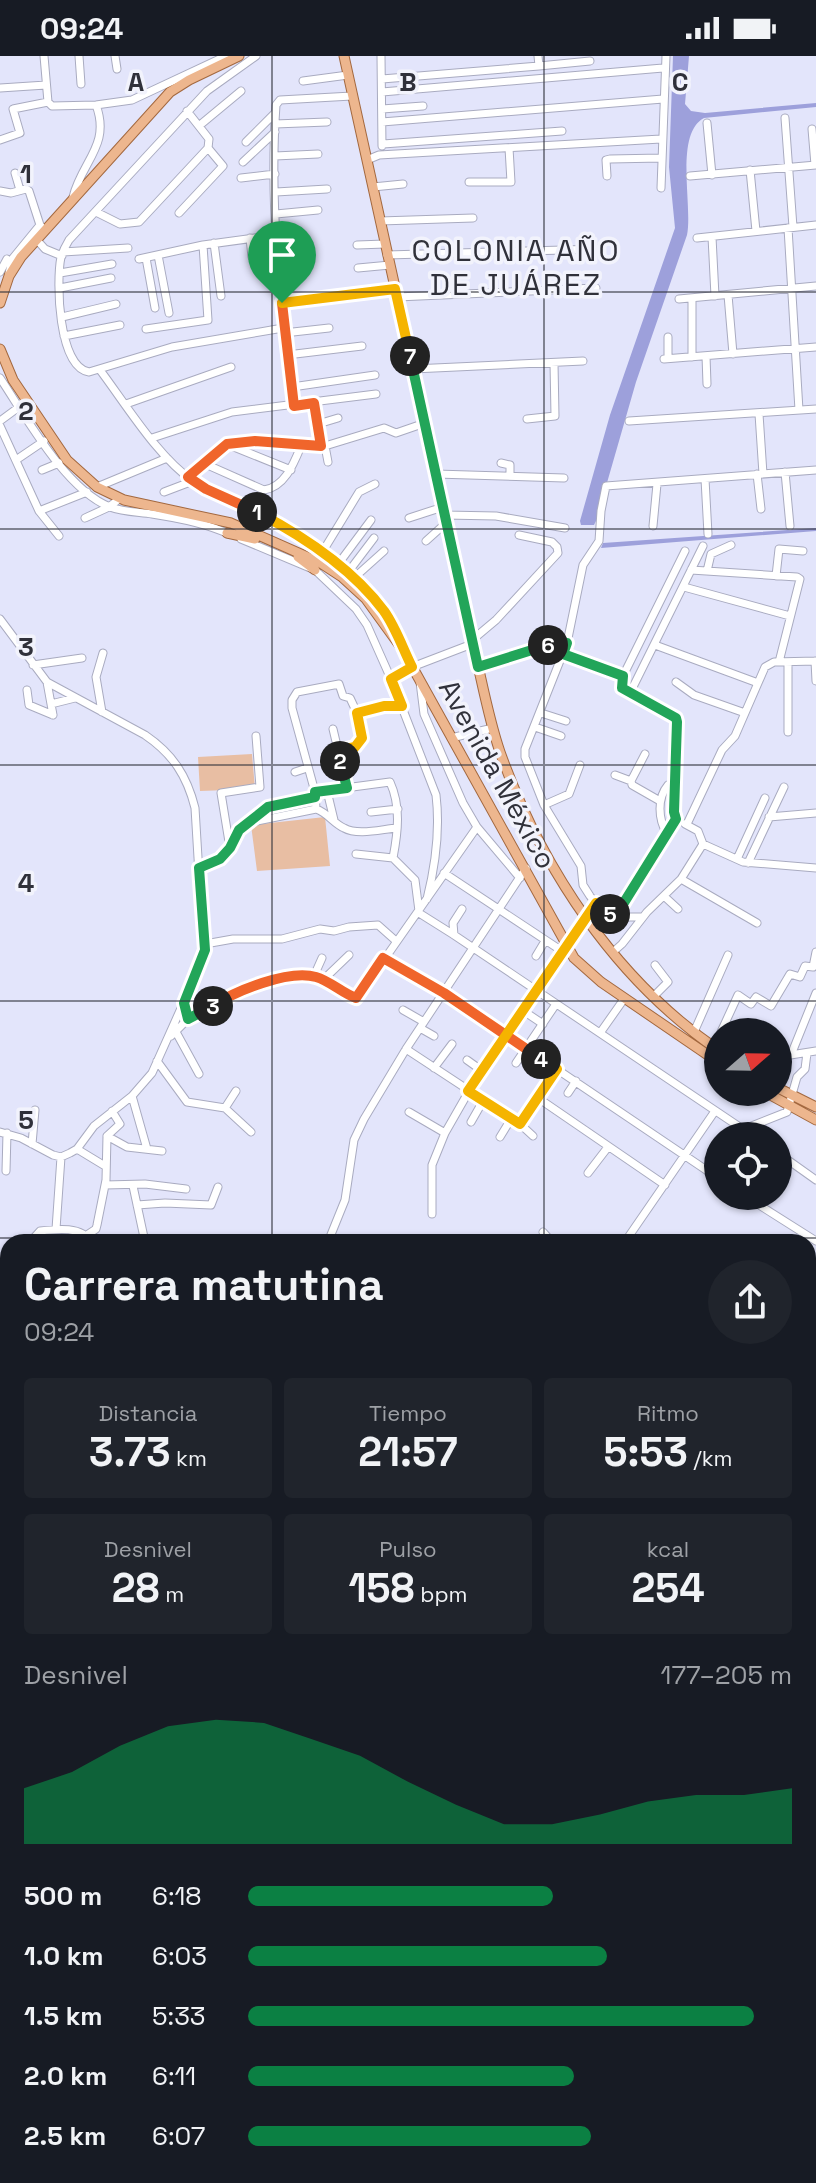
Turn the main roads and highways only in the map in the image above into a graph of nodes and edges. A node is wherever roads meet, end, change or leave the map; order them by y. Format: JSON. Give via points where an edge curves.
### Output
{"nodes":[{"id":1,"x":239,"y":56,"type":"edge"},
{"id":2,"x":344,"y":56,"type":"edge"},
{"id":3,"x":10,"y":259,"type":"edge"},
{"id":4,"x":4,"y":274,"type":"edge"},
{"id":5,"x":0,"y":303,"type":"edge"},
{"id":6,"x":0,"y":349,"type":"edge"},
{"id":7,"x":227,"y":533,"type":"road end"},
{"id":8,"x":264,"y":539,"type":"junction"},
{"id":9,"x":667,"y":1010,"type":"junction"},
{"id":10,"x":658,"y":1022,"type":"junction"},
{"id":11,"x":681,"y":1022,"type":"junction"},
{"id":12,"x":674,"y":1032,"type":"junction"},
{"id":13,"x":704,"y":1038,"type":"edge"},
{"id":14,"x":704,"y":1053,"type":"edge"},
{"id":15,"x":792,"y":1096,"type":"edge"},
{"id":16,"x":787,"y":1106,"type":"edge"},
{"id":17,"x":816,"y":1107,"type":"edge"},
{"id":18,"x":816,"y":1120,"type":"edge"}],
"edges":[{"from":1,"to":3,"type":"main road","via":[[170,92],[36,239]]},
{"from":2,"to":9,"type":"main road","via":[[499,750],[554,870],[585,918]]},
{"from":3,"to":4,"type":"main road"},
{"from":4,"to":5,"type":"main road"},
{"from":6,"to":8,"type":"main road","name":"Avenida México","via":[[13,380],[67,460],[97,487],[119,499],[222,520]]},
{"from":7,"to":8,"type":"main road"},
{"from":8,"to":10,"type":"main road","name":"Avenida México","via":[[318,561],[366,599],[403,650],[526,868],[564,948],[584,969]]},
{"from":9,"to":10,"type":"main road"},
{"from":9,"to":11,"type":"main road"},
{"from":10,"to":12,"type":"main road","name":"Avenida México"},
{"from":11,"to":12,"type":"main road"},
{"from":11,"to":13,"type":"main road"},
{"from":12,"to":14,"type":"main road","name":"Avenida México"},
{"from":15,"to":17,"type":"main road"},
{"from":16,"to":18,"type":"main road"}]}
